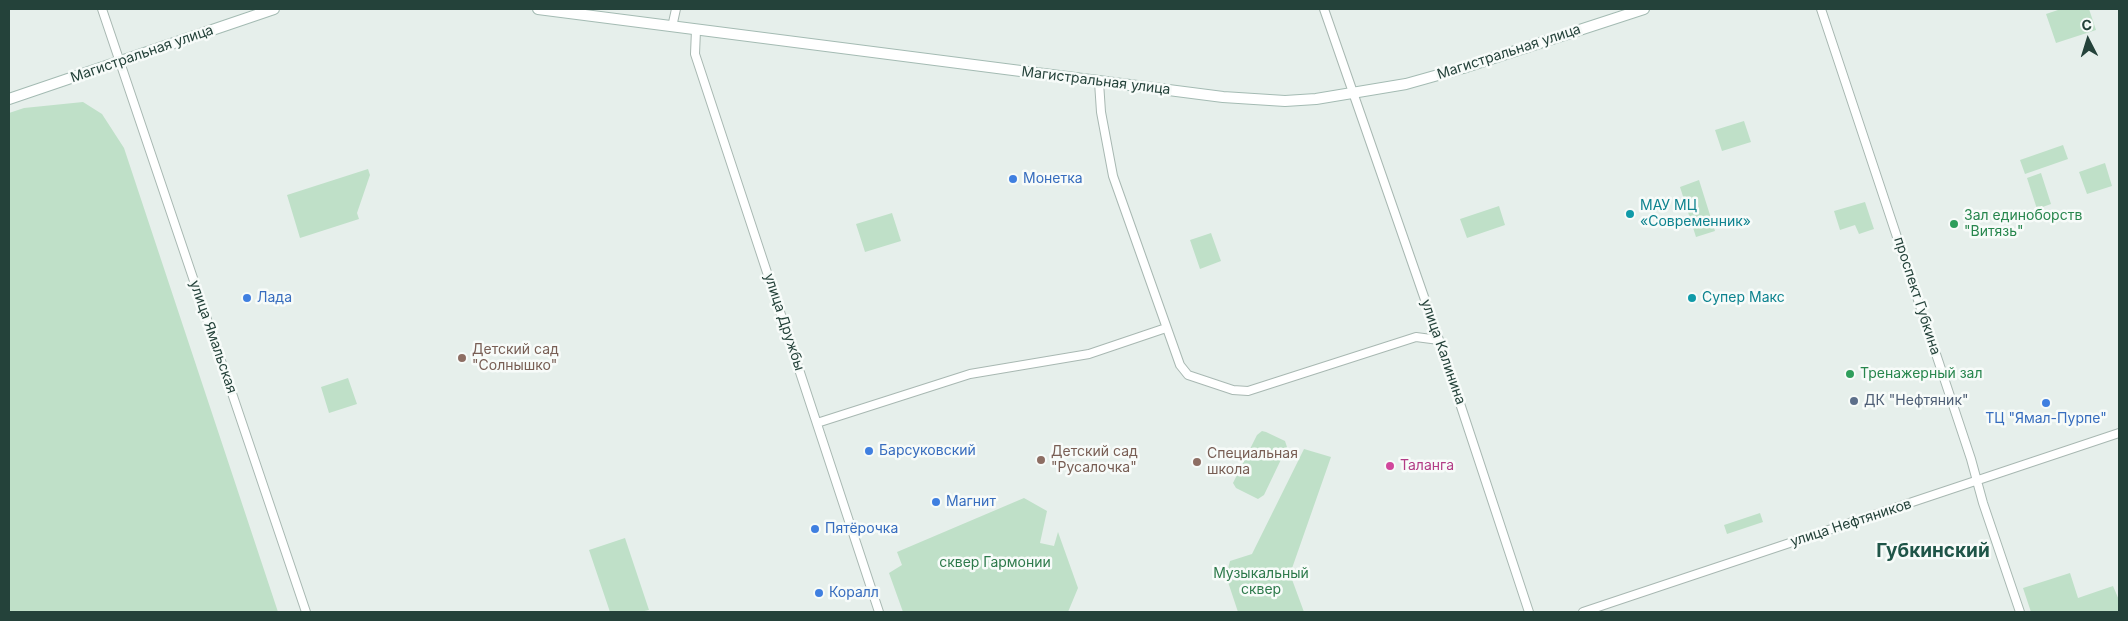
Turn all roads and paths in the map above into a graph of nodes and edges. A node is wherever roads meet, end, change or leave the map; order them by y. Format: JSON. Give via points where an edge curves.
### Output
{"nodes":[{"id":1,"x":102,"y":9,"type":"edge"},
{"id":2,"x":274,"y":9,"type":"edge"},
{"id":3,"x":538,"y":9,"type":"edge"},
{"id":4,"x":676,"y":9,"type":"edge"},
{"id":5,"x":1324,"y":9,"type":"edge"},
{"id":6,"x":1644,"y":9,"type":"edge"},
{"id":7,"x":1822,"y":9,"type":"edge"},
{"id":8,"x":672,"y":27,"type":"junction"},
{"id":9,"x":696,"y":30,"type":"junction"},
{"id":10,"x":121,"y":61,"type":"junction"},
{"id":11,"x":1099,"y":82,"type":"junction"},
{"id":12,"x":1353,"y":94,"type":"junction"},
{"id":13,"x":9,"y":99,"type":"edge"},
{"id":14,"x":1166,"y":328,"type":"junction"},
{"id":15,"x":1439,"y":340,"type":"junction"},
{"id":16,"x":817,"y":423,"type":"junction"},
{"id":17,"x":2119,"y":433,"type":"edge"},
{"id":18,"x":1977,"y":482,"type":"junction"},
{"id":19,"x":306,"y":612,"type":"edge"},
{"id":20,"x":879,"y":612,"type":"edge"},
{"id":21,"x":1529,"y":612,"type":"edge"},
{"id":22,"x":1584,"y":612,"type":"edge"},
{"id":23,"x":2020,"y":612,"type":"edge"}],
"edges":[{"from":1,"to":10,"type":"street","name":"улица Ямальская"},
{"from":2,"to":10,"type":"main road","name":"Магистральная улица"},
{"from":3,"to":8,"type":"main road","name":"Магистральная улица"},
{"from":4,"to":8,"type":"street"},
{"from":5,"to":12,"type":"street","name":"улица Калинина"},
{"from":6,"to":12,"type":"main road","name":"Магистральная улица","via":[[1434,76]]},
{"from":7,"to":18,"type":"street","name":"проспект Губкина"},
{"from":8,"to":9,"type":"main road","name":"Магистральная улица"},
{"from":9,"to":11,"type":"main road","name":"Магистральная улица"},
{"from":9,"to":16,"type":"street","name":"улица Дружбы","via":[[695,54]]},
{"from":10,"to":13,"type":"main road","name":"Магистральная улица"},
{"from":10,"to":19,"type":"street","name":"улица Ямальская"},
{"from":11,"to":12,"type":"main road","name":"Магистральная улица","via":[[1254,100],[1285,101]]},
{"from":11,"to":14,"type":"street","via":[[1110,166]]},
{"from":12,"to":15,"type":"street","name":"улица Калинина"},
{"from":14,"to":15,"type":"street","via":[[1180,365],[1188,375],[1240,391],[1256,389],[1416,337]]},
{"from":14,"to":16,"type":"street","via":[[1089,354],[970,374]]},
{"from":15,"to":21,"type":"street","name":"улица Калинина"},
{"from":16,"to":20,"type":"street","name":"улица Дружбы"},
{"from":17,"to":18,"type":"street","name":"улица Нефтяников"},
{"from":18,"to":22,"type":"street","name":"улица Нефтяников"},
{"from":18,"to":23,"type":"street","name":"проспект Губкина"}]}
